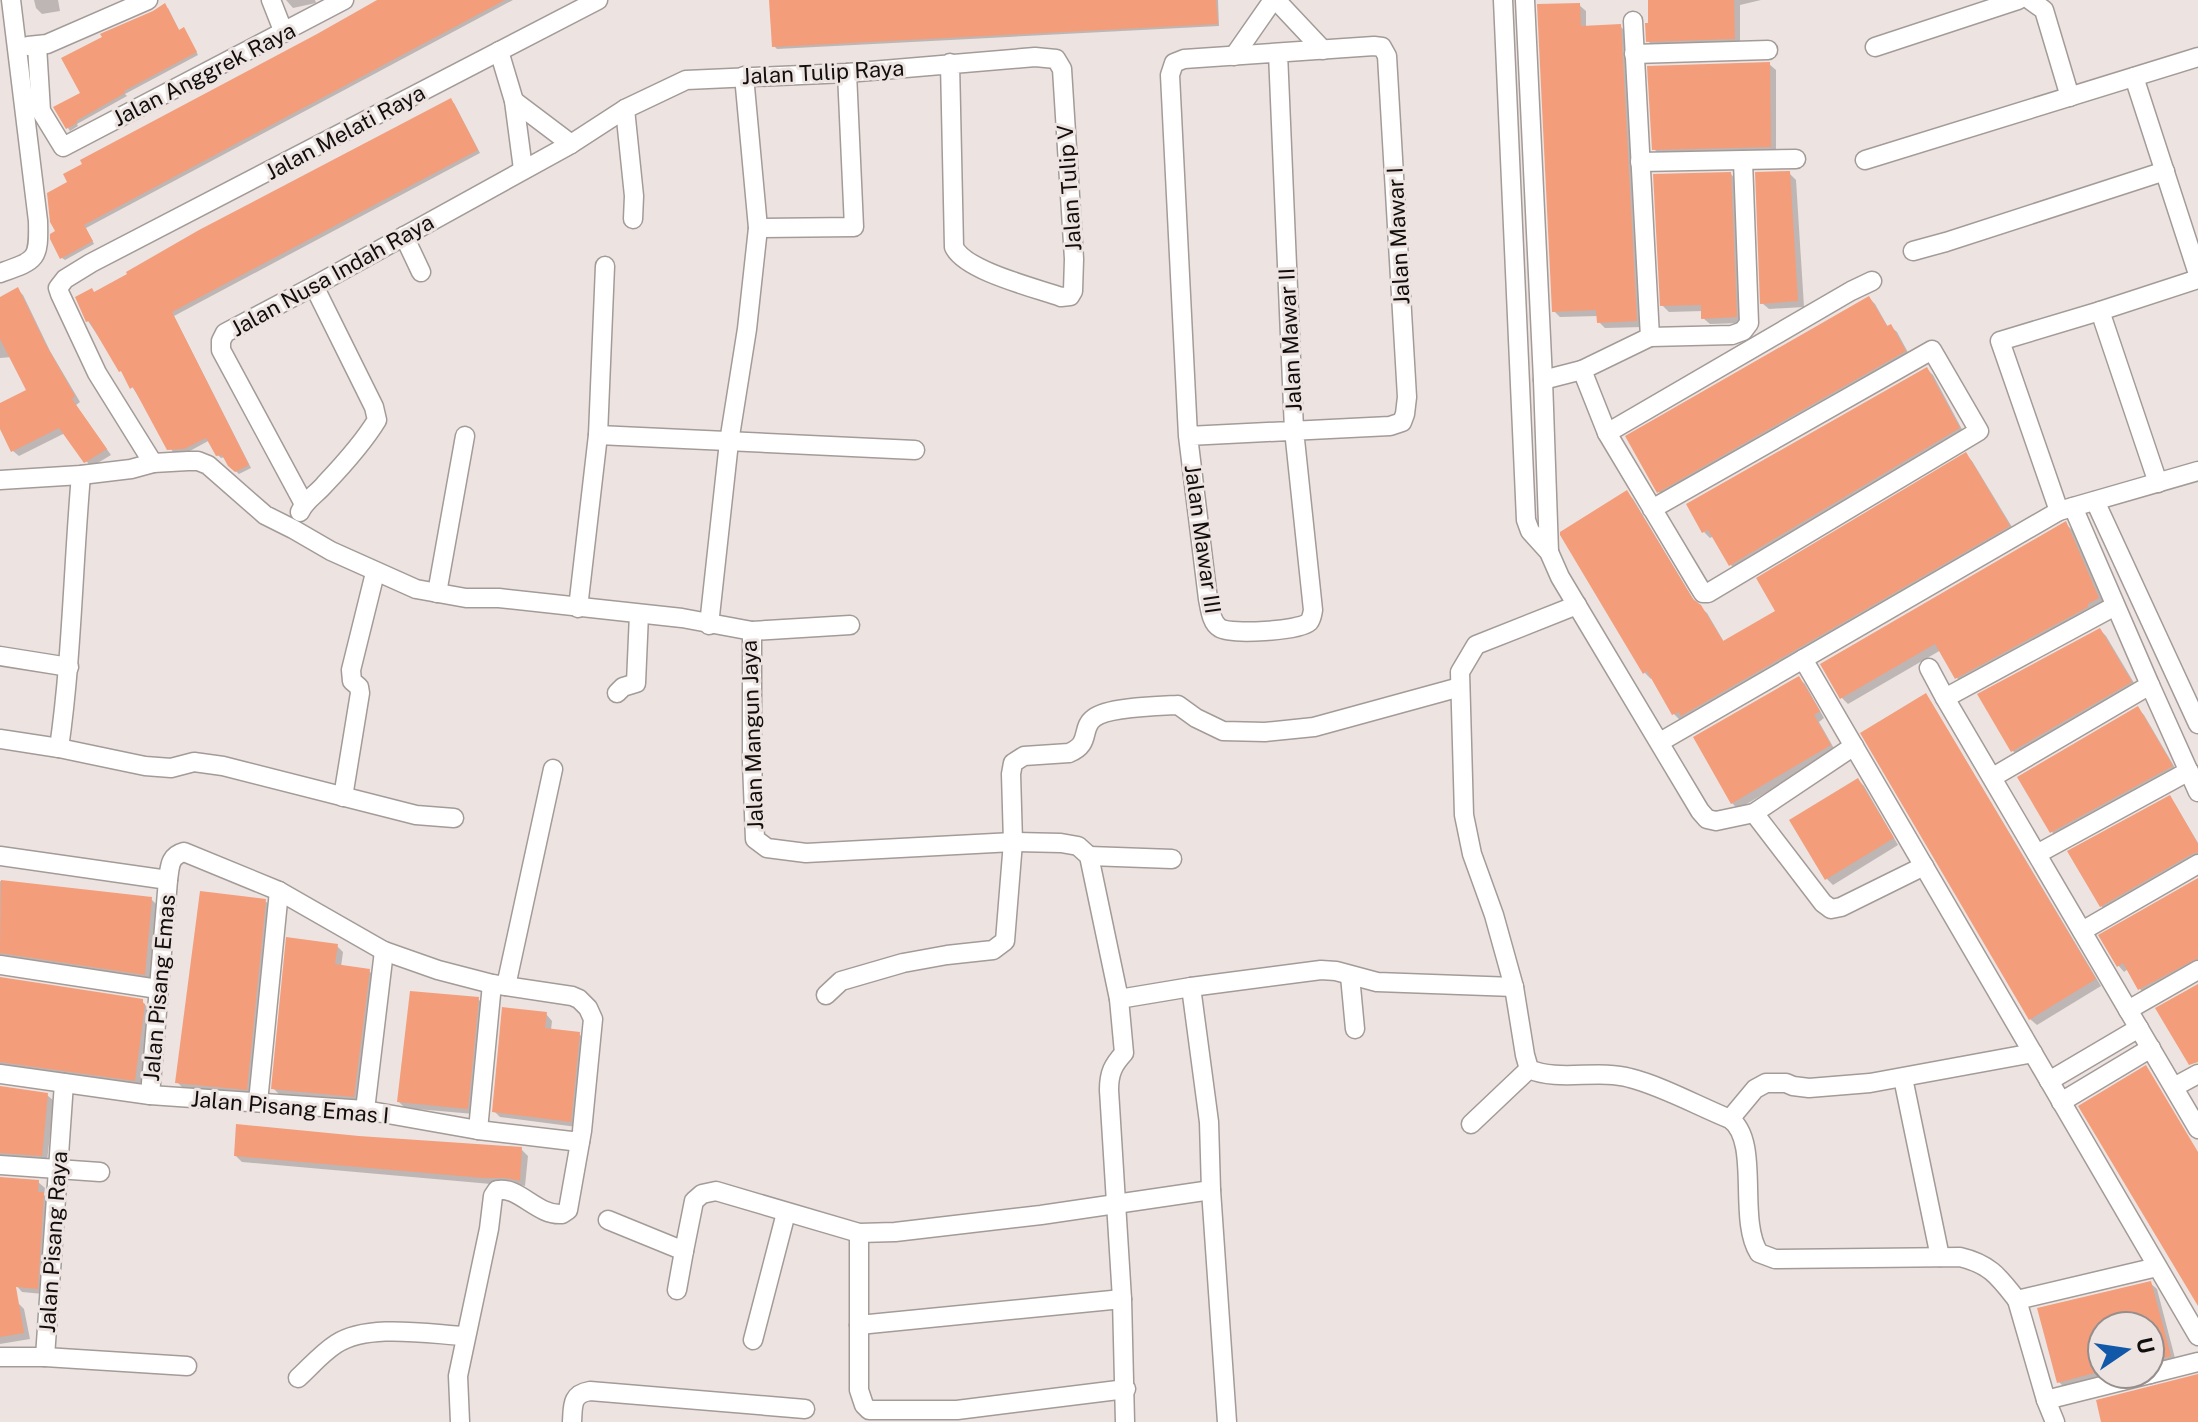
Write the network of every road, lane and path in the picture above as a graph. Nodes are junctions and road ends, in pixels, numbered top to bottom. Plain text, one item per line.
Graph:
1 (148, 0) edge
2 (271, 0) edge
3 (344, 0) edge
4 (598, 0) edge
5 (1274, 0) edge
6 (1503, 0) edge
7 (1525, 0) edge
8 (2018, 0) edge
9 (2030, 0) edge
10 (8, 10) edge
11 (1633, 21) dead end
12 (284, 33) junction
13 (37, 46) junction
14 (16, 47) junction
15 (1875, 47) dead end
16 (1323, 50) junction
17 (1768, 50) dead end
18 (499, 51) junction
19 (1278, 53) junction
20 (1634, 54) junction
21 (1234, 56) junction
22 (2198, 57) edge
23 (950, 63) junction
24 (1062, 69) joint
25 (847, 73) junction
26 (744, 76) junction
27 (2134, 77) junction
28 (2070, 97) junction
29 (514, 101) junction
30 (625, 109) junction
31 (571, 144) junction
32 (1796, 159) dead end
33 (1865, 160) dead end
34 (1743, 161) junction
35 (1640, 162) junction
36 (523, 169) junction
37 (2165, 171) junction
38 (633, 219) dead end
39 (758, 228) junction
40 (404, 236) junction
41 (1913, 251) dead end
42 (605, 266) dead end
43 (421, 272) dead end
44 (0, 273) edge
45 (2198, 276) edge
46 (1872, 281) dead end
47 (314, 286) junction
48 (2100, 311) junction
49 (1650, 337) junction
50 (1582, 370) junction
51 (1543, 380) junction
52 (1294, 430) junction
53 (1607, 433) junction
54 (598, 435) junction
55 (465, 436) dead end
56 (1188, 436) junction
57 (729, 442) junction
58 (915, 450) dead end
59 (153, 463) junction
60 (2198, 471) edge
61 (81, 475) junction
62 (0, 480) edge
63 (2158, 483) junction
64 (2095, 501) junction
65 (304, 504) junction
66 (1652, 509) junction
67 (2066, 509) junction
68 (293, 529) junction
69 (1549, 552) junction
70 (375, 573) junction
71 (437, 593) junction
72 (1577, 605) junction
73 (2115, 606) junction
74 (578, 608) junction
75 (639, 614) junction
76 (709, 625) junction
77 (850, 625) dead end
78 (752, 631) junction
79 (1231, 632) joint
80 (0, 656) edge
81 (1803, 659) junction
82 (69, 667) junction
83 (1929, 668) dead end
84 (2150, 685) junction
85 (1460, 687) junction
86 (617, 693) dead end
87 (1945, 698) junction
88 (2198, 724) edge
89 (0, 739) edge
90 (1660, 742) junction
91 (1854, 746) junction
92 (59, 748) junction
93 (553, 769) dead end
94 (2189, 771) junction
95 (1993, 777) junction
96 (2198, 792) edge
97 (343, 797) junction
98 (1754, 813) junction
99 (454, 818) dead end
100 (1013, 842) junction
101 (2037, 854) junction
102 (0, 856) edge
103 (1089, 856) junction
104 (1172, 859) dead end
105 (2198, 864) edge
106 (1924, 866) junction
107 (168, 880) junction
108 (279, 891) junction
109 (2082, 931) junction
110 (384, 951) junction
111 (0, 965) edge
112 (2198, 970) edge
113 (1350, 976) junction
114 (499, 985) junction
115 (1191, 987) junction
116 (1514, 987) junction
117 (158, 989) junction
118 (826, 995) dead end
119 (1119, 999) junction
120 (2128, 1010) junction
121 (2139, 1028) junction
122 (1355, 1029) dead end
123 (2151, 1048) junction
124 (2033, 1053) junction
125 (1529, 1069) junction
126 (0, 1074) edge
127 (2198, 1074) edge
128 (1903, 1078) junction
129 (2049, 1081) junction
130 (64, 1083) junction
131 (2174, 1087) junction
132 (150, 1095) junction
133 (258, 1102) junction
134 (2061, 1102) junction
135 (365, 1110) junction
136 (1730, 1119) junction
137 (1471, 1124) dead end
138 (2198, 1129) edge
139 (478, 1130) junction
140 (580, 1142) junction
141 (0, 1165) edge
142 (58, 1169) junction
143 (100, 1172) dead end
144 (1211, 1190) junction
145 (1117, 1204) junction
146 (786, 1213) junction
147 (608, 1220) dead end
148 (859, 1233) junction
149 (684, 1251) junction
150 (1940, 1257) junction
151 (2157, 1267) junction
152 (677, 1290) dead end
153 (1122, 1299) junction
154 (2017, 1300) junction
155 (859, 1325) junction
156 (465, 1336) junction
157 (2198, 1336) edge
158 (753, 1340) dead end
159 (0, 1357) edge
160 (45, 1357) junction
161 (2198, 1362) edge
162 (187, 1366) dead end
163 (2166, 1370) edge
164 (298, 1378) dead end
165 (1126, 1389) junction
166 (2086, 1390) edge
167 (2046, 1400) junction
168 (805, 1409) dead end
169 (958, 1416) edge
170 (460, 1422) edge
171 (572, 1422) edge
172 (1125, 1422) edge
173 (1227, 1422) edge
174 (2055, 1422) edge

1 - 13 street
2 - 12 street
3 - 12 street, Jalan Anggrek Raya
4 - 18 street, Jalan Melati Raya
5 - 16 street
5 - 21 street
6 - 69 street
7 - 51 street
8 - 15 street
9 - 28 street
10 - 14 street
11 - 20 street
12 - 13 street, Jalan Anggrek Raya
13 - 14 street
14 - 44 street
16 - 19 street, Jalan Mawar I
16 - 52 street, Jalan Mawar I
17 - 20 street
18 - 29 street
18 - 59 street, Jalan Melati Raya
19 - 21 street, Jalan Mawar I
19 - 52 street, Jalan Mawar II
20 - 35 street
21 - 56 street, Jalan Mawar III
22 - 27 street
23 - 24 street, Jalan Tulip Raya
23 - 24 street, Jalan Tulip V
23 - 25 street, Jalan Tulip Raya
25 - 26 street, Jalan Tulip Raya
25 - 39 street
26 - 30 street, Jalan Tulip Raya
26 - 39 street
27 - 28 street
27 - 37 street
28 - 33 street
29 - 31 street
29 - 36 street
30 - 31 street, Jalan Tulip Raya
30 - 38 street
31 - 36 street, Jalan Nusa Indah Raya
32 - 34 street
34 - 35 street
34 - 49 street
35 - 49 street
36 - 40 street, Jalan Nusa Indah Raya
37 - 41 street
37 - 45 street
39 - 57 street
40 - 43 street
40 - 47 street, Jalan Nusa Indah Raya
42 - 54 street
45 - 48 street
46 - 53 street
47 - 65 street
47 - 65 street, Jalan Nusa Indah Raya
48 - 63 street
48 - 67 street
49 - 50 street
50 - 51 street
50 - 53 street
51 - 69 street
52 - 56 street
52 - 79 street, Jalan Mawar II
53 - 66 street
54 - 57 street
54 - 74 street
55 - 71 street
56 - 79 street, Jalan Mawar III
57 - 58 street
57 - 76 street
59 - 61 street, Jalan Mangun Jaya
59 - 68 street, Jalan Mangun Jaya
60 - 63 street
61 - 62 street, Jalan Mangun Jaya
61 - 82 street
63 - 64 street
64 - 67 street
64 - 88 street
65 - 68 street
66 - 66 street
67 - 73 street
67 - 81 street
68 - 70 street, Jalan Mangun Jaya
69 - 72 street
70 - 71 street, Jalan Mangun Jaya
70 - 97 street
71 - 74 street, Jalan Mangun Jaya
72 - 85 street
72 - 90 street
73 - 84 street
73 - 87 street
74 - 75 street, Jalan Mangun Jaya
75 - 76 street, Jalan Mangun Jaya
75 - 86 street
76 - 78 street, Jalan Mangun Jaya
77 - 78 street
78 - 100 street, Jalan Mangun Jaya
80 - 82 street
81 - 90 street
81 - 91 street
82 - 92 street
83 - 87 street
84 - 94 street
84 - 95 street
85 - 100 street
85 - 116 street
87 - 95 street
89 - 92 street
90 - 98 street
91 - 98 street
91 - 106 street
92 - 97 street
93 - 114 street
94 - 96 street
94 - 101 street
95 - 101 street
97 - 99 street
98 - 106 street
100 - 103 street, Jalan Mangun Jaya
100 - 118 street
101 - 109 street
102 - 107 street
103 - 104 street, Jalan Mangun Jaya
103 - 119 street
105 - 109 street
106 - 124 street
107 - 108 street
107 - 117 street, Jalan Pisang Emas
108 - 110 street
108 - 133 street
109 - 120 street
110 - 114 street
110 - 135 street
111 - 117 street
112 - 120 street
113 - 115 street
113 - 116 street
113 - 122 street
114 - 139 street
114 - 140 street
115 - 119 street
115 - 144 street
116 - 125 street
117 - 132 street, Jalan Pisang Emas
119 - 145 street
120 - 121 street
121 - 123 street
121 - 129 street
123 - 131 street
123 - 134 street
124 - 128 street
124 - 129 street
125 - 136 street
125 - 137 street
126 - 130 street, Jalan Pisang Emas I
127 - 131 street
128 - 136 street
128 - 150 street
129 - 134 street
130 - 132 street, Jalan Pisang Emas I
130 - 142 street, Jalan Pisang Raya
131 - 138 street
132 - 133 street, Jalan Pisang Emas I
133 - 135 street, Jalan Pisang Emas I
134 - 151 street
135 - 139 street, Jalan Pisang Emas I
136 - 150 street
139 - 140 street, Jalan Pisang Emas I
140 - 156 street
141 - 142 street
142 - 143 street
142 - 160 street, Jalan Pisang Raya
144 - 145 street
144 - 173 street
145 - 148 street
145 - 153 street
146 - 148 street
146 - 149 street
146 - 158 street
147 - 149 street
148 - 155 street
149 - 152 street
150 - 154 street
151 - 154 street
151 - 157 street
153 - 155 street
153 - 165 street
154 - 167 street
155 - 169 street
156 - 164 street
156 - 170 street
159 - 160 street, Jalan Pisang Raya
160 - 162 street
161 - 163 street
165 - 169 street
165 - 172 street
166 - 167 street
167 - 174 street
168 - 171 street

